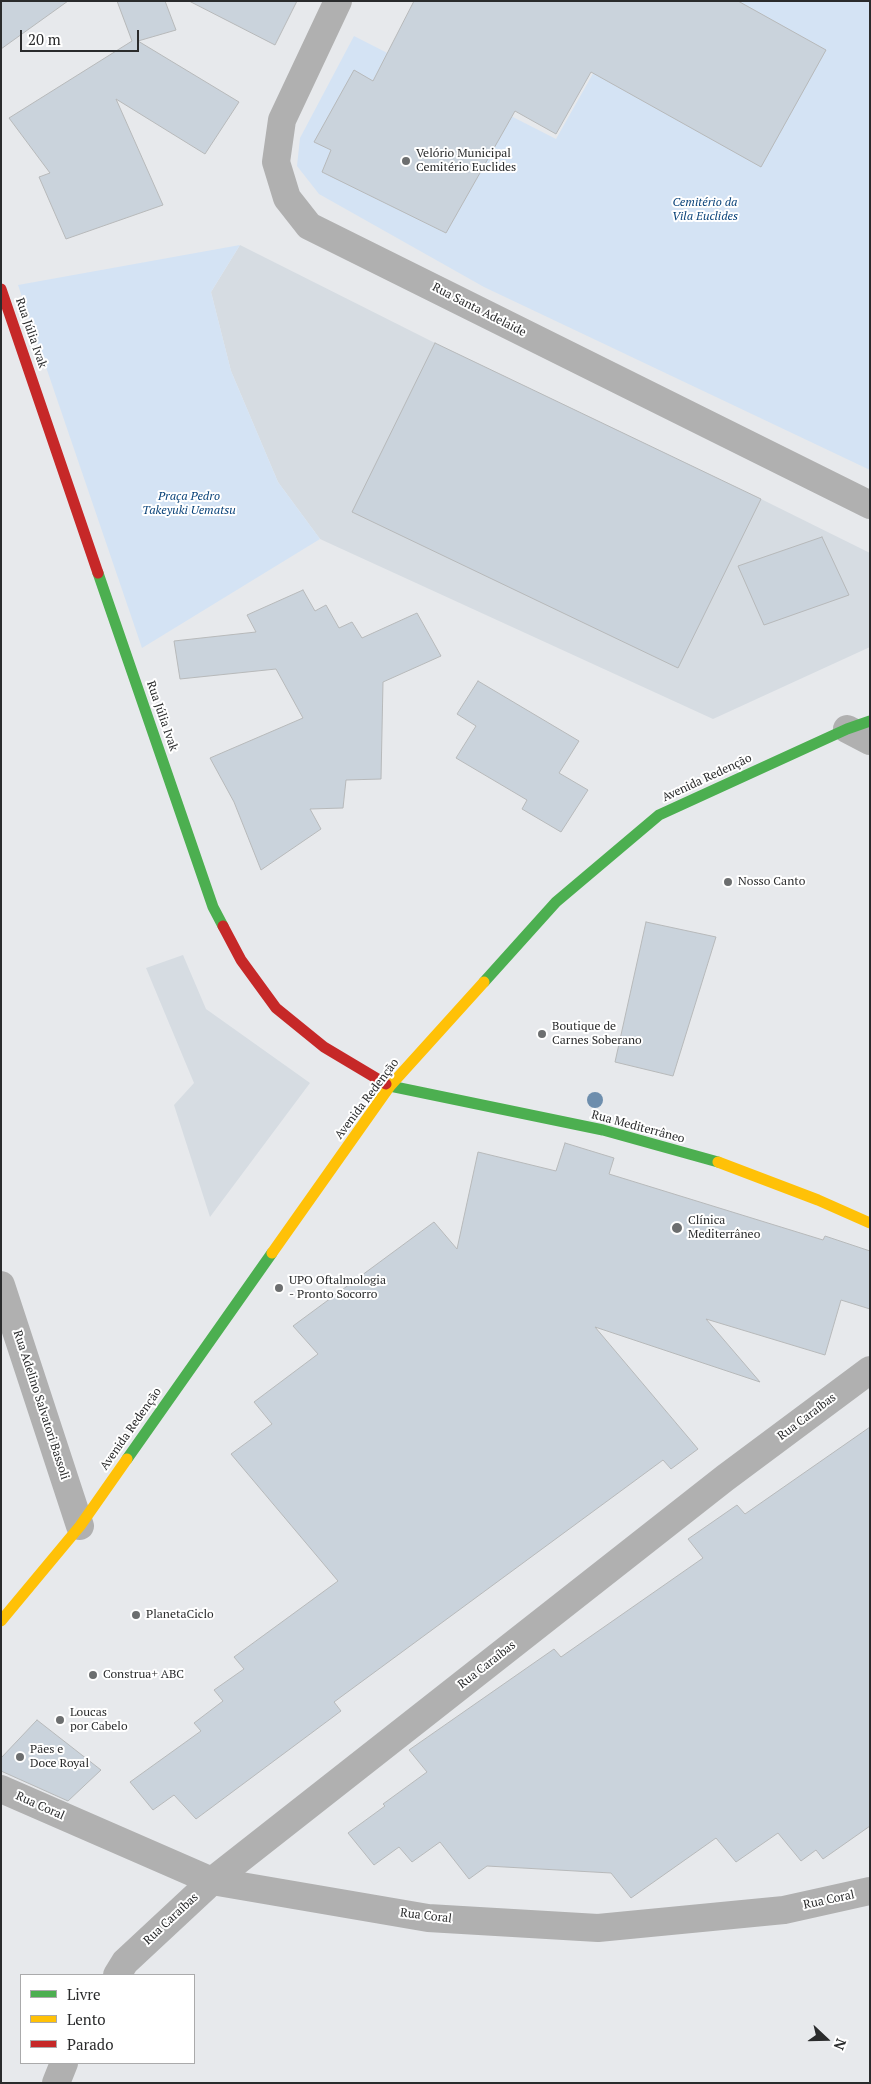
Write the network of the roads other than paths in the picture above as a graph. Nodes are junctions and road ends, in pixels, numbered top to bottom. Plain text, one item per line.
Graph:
1 (338, 1) edge
2 (1, 289) edge
3 (870, 505) edge
4 (862, 730) edge
5 (390, 1086) junction
6 (870, 1223) edge
7 (1, 1285) edge
8 (870, 1370) edge
9 (80, 1526) junction
10 (1, 1621) edge
11 (1, 1789) edge
12 (212, 1881) junction
13 (870, 1891) edge
14 (117, 1974) edge
15 (64, 2064) edge
16 (56, 2083) edge

1 - 3 street, Rua Santa Adelaide
2 - 5 street, Rua Júlia Ivak
4 - 5 street, Avenida Redenção
5 - 6 street, Rua Mediterrâneo
5 - 9 street, Avenida Redenção
7 - 9 street, Rua Adelino Salvatori Bassoli
8 - 12 street, Rua Caraíbas
9 - 10 street, Avenida Redenção
11 - 12 street, Rua Coral
12 - 13 street, Rua Coral
12 - 14 street, Rua Caraíbas
15 - 16 street

